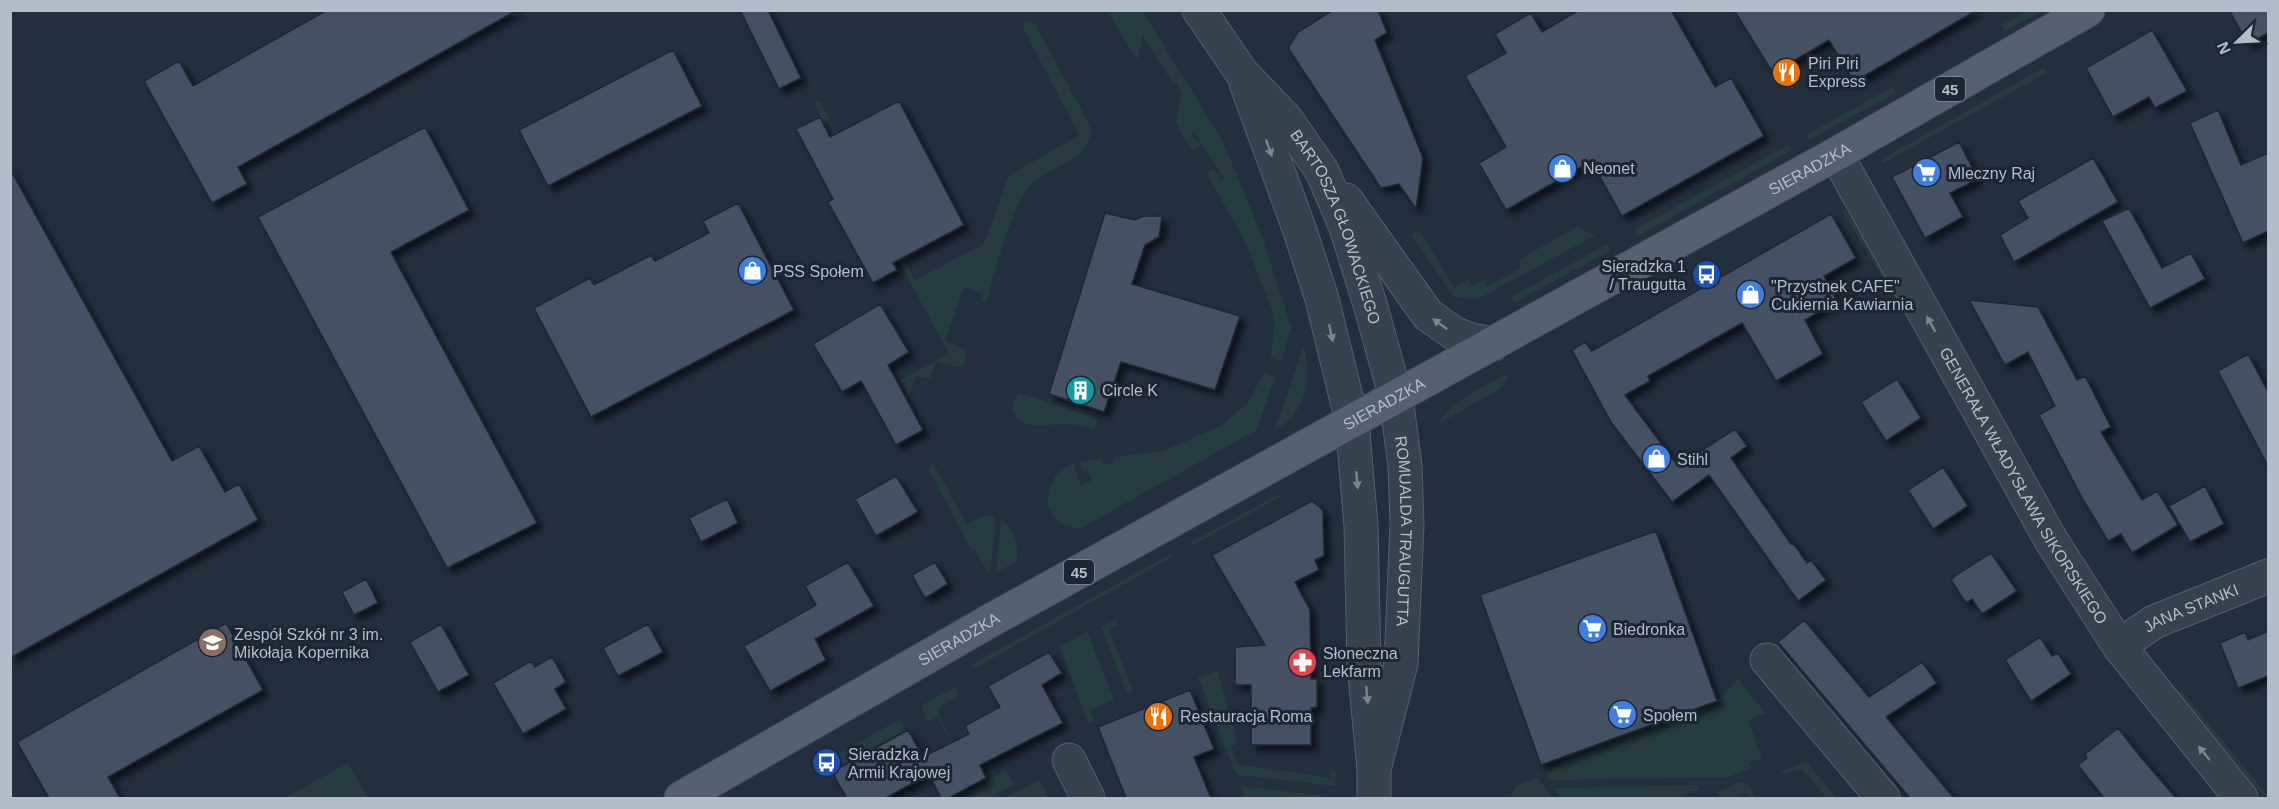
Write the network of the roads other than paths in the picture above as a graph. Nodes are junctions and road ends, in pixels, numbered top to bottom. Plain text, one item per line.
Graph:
1 (1199, 10) edge
2 (2088, 10) edge
3 (1242, 73) junction
4 (1836, 154) junction
5 (1322, 171) junction
6 (1493, 344) junction
7 (1396, 398) junction
8 (1352, 421) junction
9 (2268, 576) edge
10 (2119, 646) junction
11 (1767, 660) dead end
12 (1070, 760) dead end
13 (1374, 784) edge
14 (681, 798) edge
15 (1088, 798) edge
16 (1883, 798) edge
17 (2241, 798) edge

1 - 3 street, BARTOSZA GŁOWACKIEGO
2 - 4 main road, SIERADZKA / 45
3 - 5 street, BARTOSZA GŁOWACKIEGO
3 -> 8 street, BARTOSZA GŁOWACKIEGO
4 - 6 main road, SIERADZKA / 45
10 -> 4 street, GENERAŁA WŁADYSŁAWA SIKORSKIEGO
6 -> 5 street
5 - 7 street, BARTOSZA GŁOWACKIEGO
6 - 7 main road, SIERADZKA / 45
7 - 8 main road, SIERADZKA / 45
7 - 13 street, ROMUALDA TRAUGUTTA
8 -> 13 street, ROMUALDA TRAUGUTTA
8 - 14 main road, SIERADZKA / 45
9 - 10 street, JANA STANKI
17 -> 10 street, GENERAŁA WŁADYSŁAWA SIKORSKIEGO
11 - 16 street
12 - 15 street

